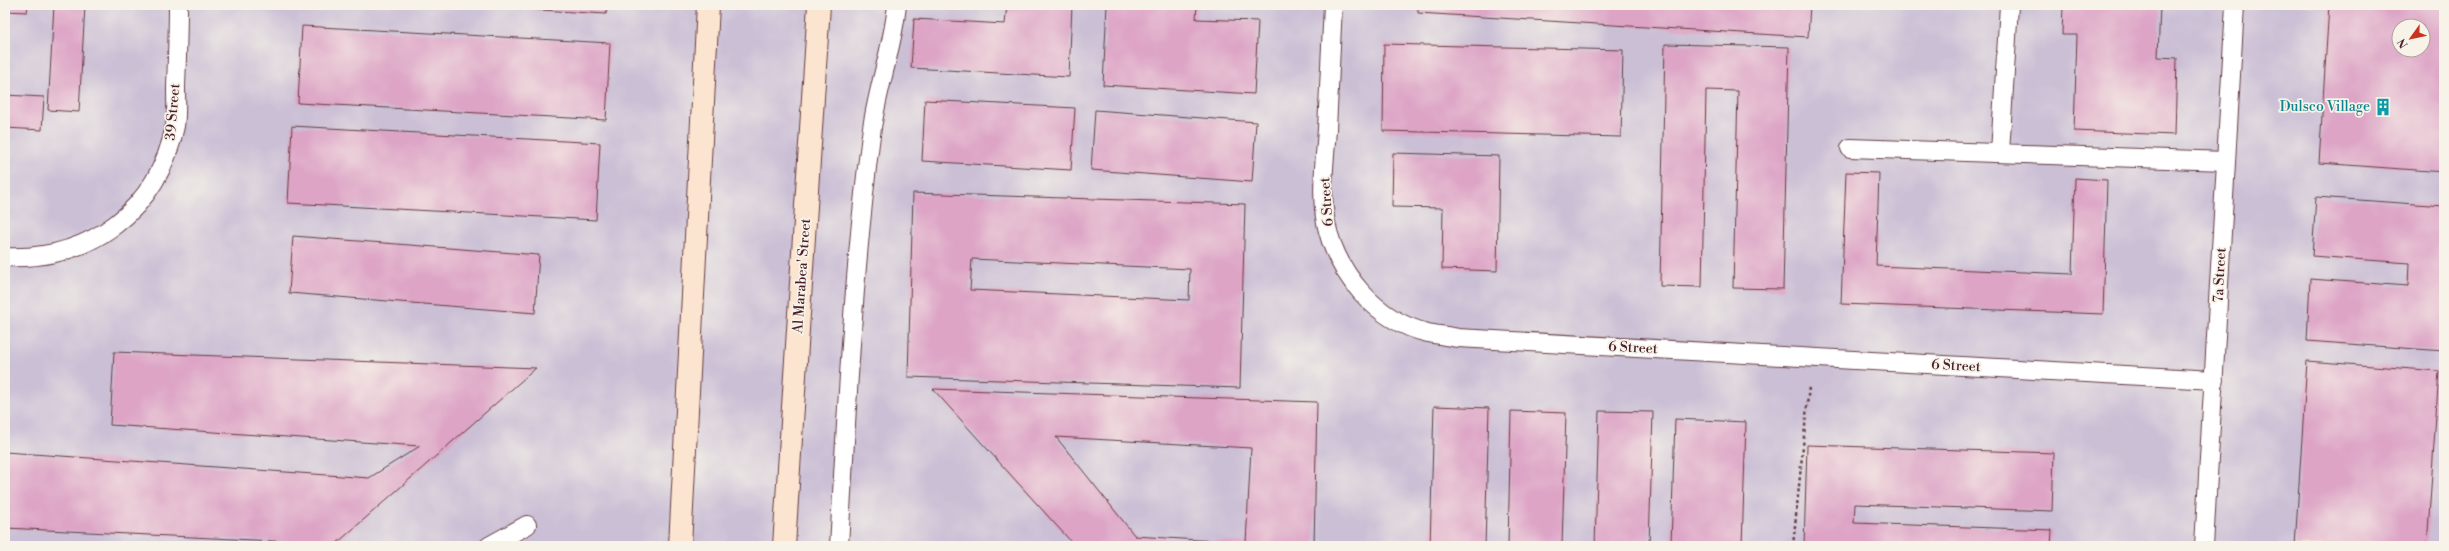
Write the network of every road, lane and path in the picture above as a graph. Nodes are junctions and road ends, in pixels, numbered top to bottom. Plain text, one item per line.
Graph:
1 (178, 5) edge
2 (708, 5) edge
3 (819, 5) edge
4 (897, 5) edge
5 (1333, 5) edge
6 (2009, 5) edge
7 (2235, 5) edge
8 (1850, 148) dead end
9 (2000, 153) junction
10 (2226, 161) junction
11 (5, 257) edge
12 (1812, 358) junction
13 (2214, 380) junction
14 (527, 526) dead end
15 (489, 546) edge
16 (680, 546) edge
17 (784, 546) edge
18 (839, 546) edge
19 (1793, 546) edge
20 (2204, 546) edge

1 - 11 lane, 39 Street
2 - 16 main road
3 - 17 main road, Al Marabea' Street
4 - 18 lane
5 - 12 lane, 6 Street
6 - 9 lane
7 - 10 lane, 7a Street
8 - 9 lane
9 - 10 lane
10 - 13 lane, 7a Street
12 - 13 lane, 6 Street
12 - 19 path
13 - 20 lane, 7a Street
14 - 15 lane

